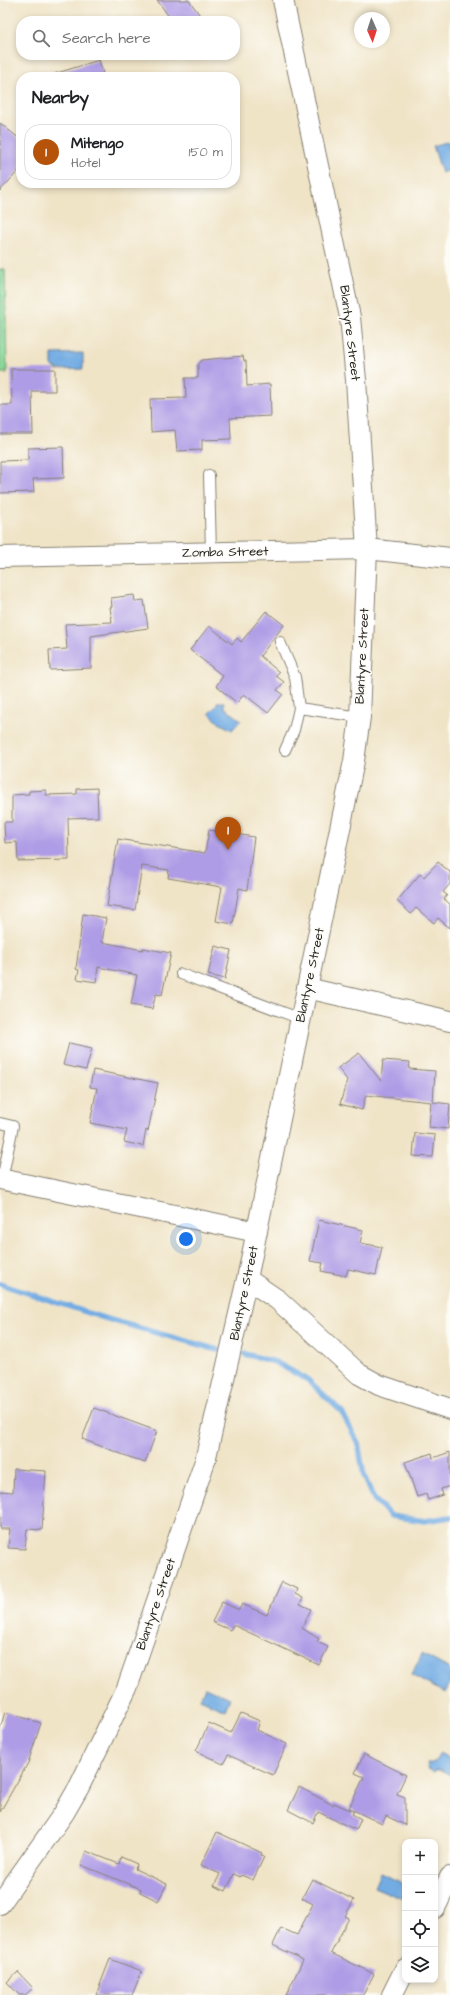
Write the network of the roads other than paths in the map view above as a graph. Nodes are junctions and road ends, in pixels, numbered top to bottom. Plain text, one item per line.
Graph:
1 (283, 0) edge
2 (209, 476) dead end
3 (367, 549) junction
4 (211, 552) junction
5 (0, 557) edge
6 (450, 558) edge
7 (280, 642) dead end
8 (299, 708) junction
9 (360, 717) junction
10 (285, 750) dead end
11 (182, 974) dead end
12 (307, 988) junction
13 (301, 1019) junction
14 (450, 1021) edge
15 (0, 1123) edge
16 (1, 1180) edge
17 (257, 1232) junction
18 (247, 1279) junction
19 (450, 1409) edge
20 (450, 1878) edge
21 (438, 1902) edge
22 (0, 1904) edge
23 (402, 1974) edge
24 (392, 1995) edge

1 - 3 street, Blantyre Street
2 - 4 lane
3 - 4 street, Zomba Street
3 - 6 street, Zomba Street
3 - 9 street, Blantyre Street
4 - 5 street, Zomba Street
7 - 8 lane
8 - 9 lane
8 - 10 lane
9 - 12 street, Blantyre Street
11 - 13 lane
12 - 13 street, Blantyre Street
12 - 14 street
13 - 17 street, Blantyre Street
15 - 16 lane
16 - 17 street
17 - 18 street, Blantyre Street
18 - 19 street
18 - 22 street, Blantyre Street
20 - 21 street
23 - 24 street

